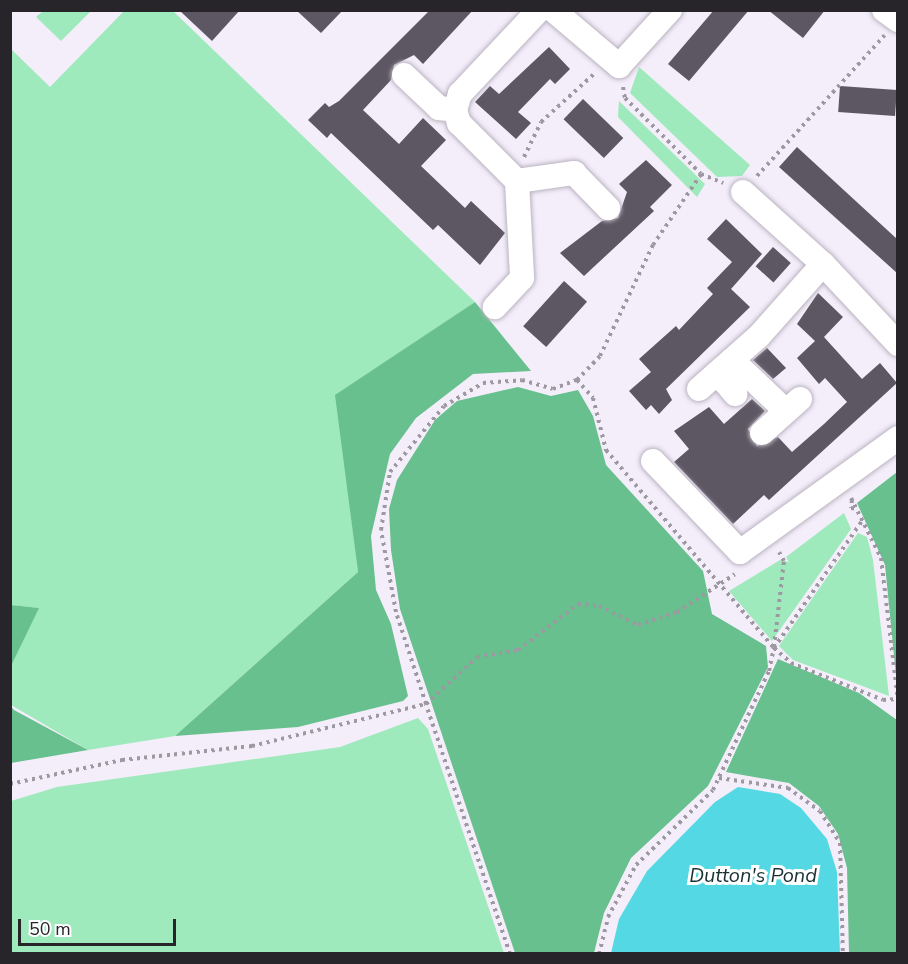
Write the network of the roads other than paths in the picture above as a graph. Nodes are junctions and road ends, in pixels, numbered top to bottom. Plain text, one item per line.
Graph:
1 (539, 10) edge
2 (553, 10) edge
3 (670, 10) edge
4 (404, 75) dead end
5 (455, 110) junction
6 (520, 180) junction
7 (743, 192) road end
8 (608, 208) dead end
9 (823, 264) junction
10 (495, 307) dead end
11 (897, 344) edge
12 (724, 367) junction
13 (699, 388) dead end
14 (735, 394) dead end
15 (762, 433) dead end
16 (897, 438) edge
17 (653, 461) dead end

1 - 5 street
2 - 3 street
4 - 5 street
5 - 6 street
6 - 8 street
6 - 10 street
7 - 9 street
9 - 11 street
9 - 12 street
12 - 13 street
12 - 14 street
12 - 15 street
16 - 17 street

